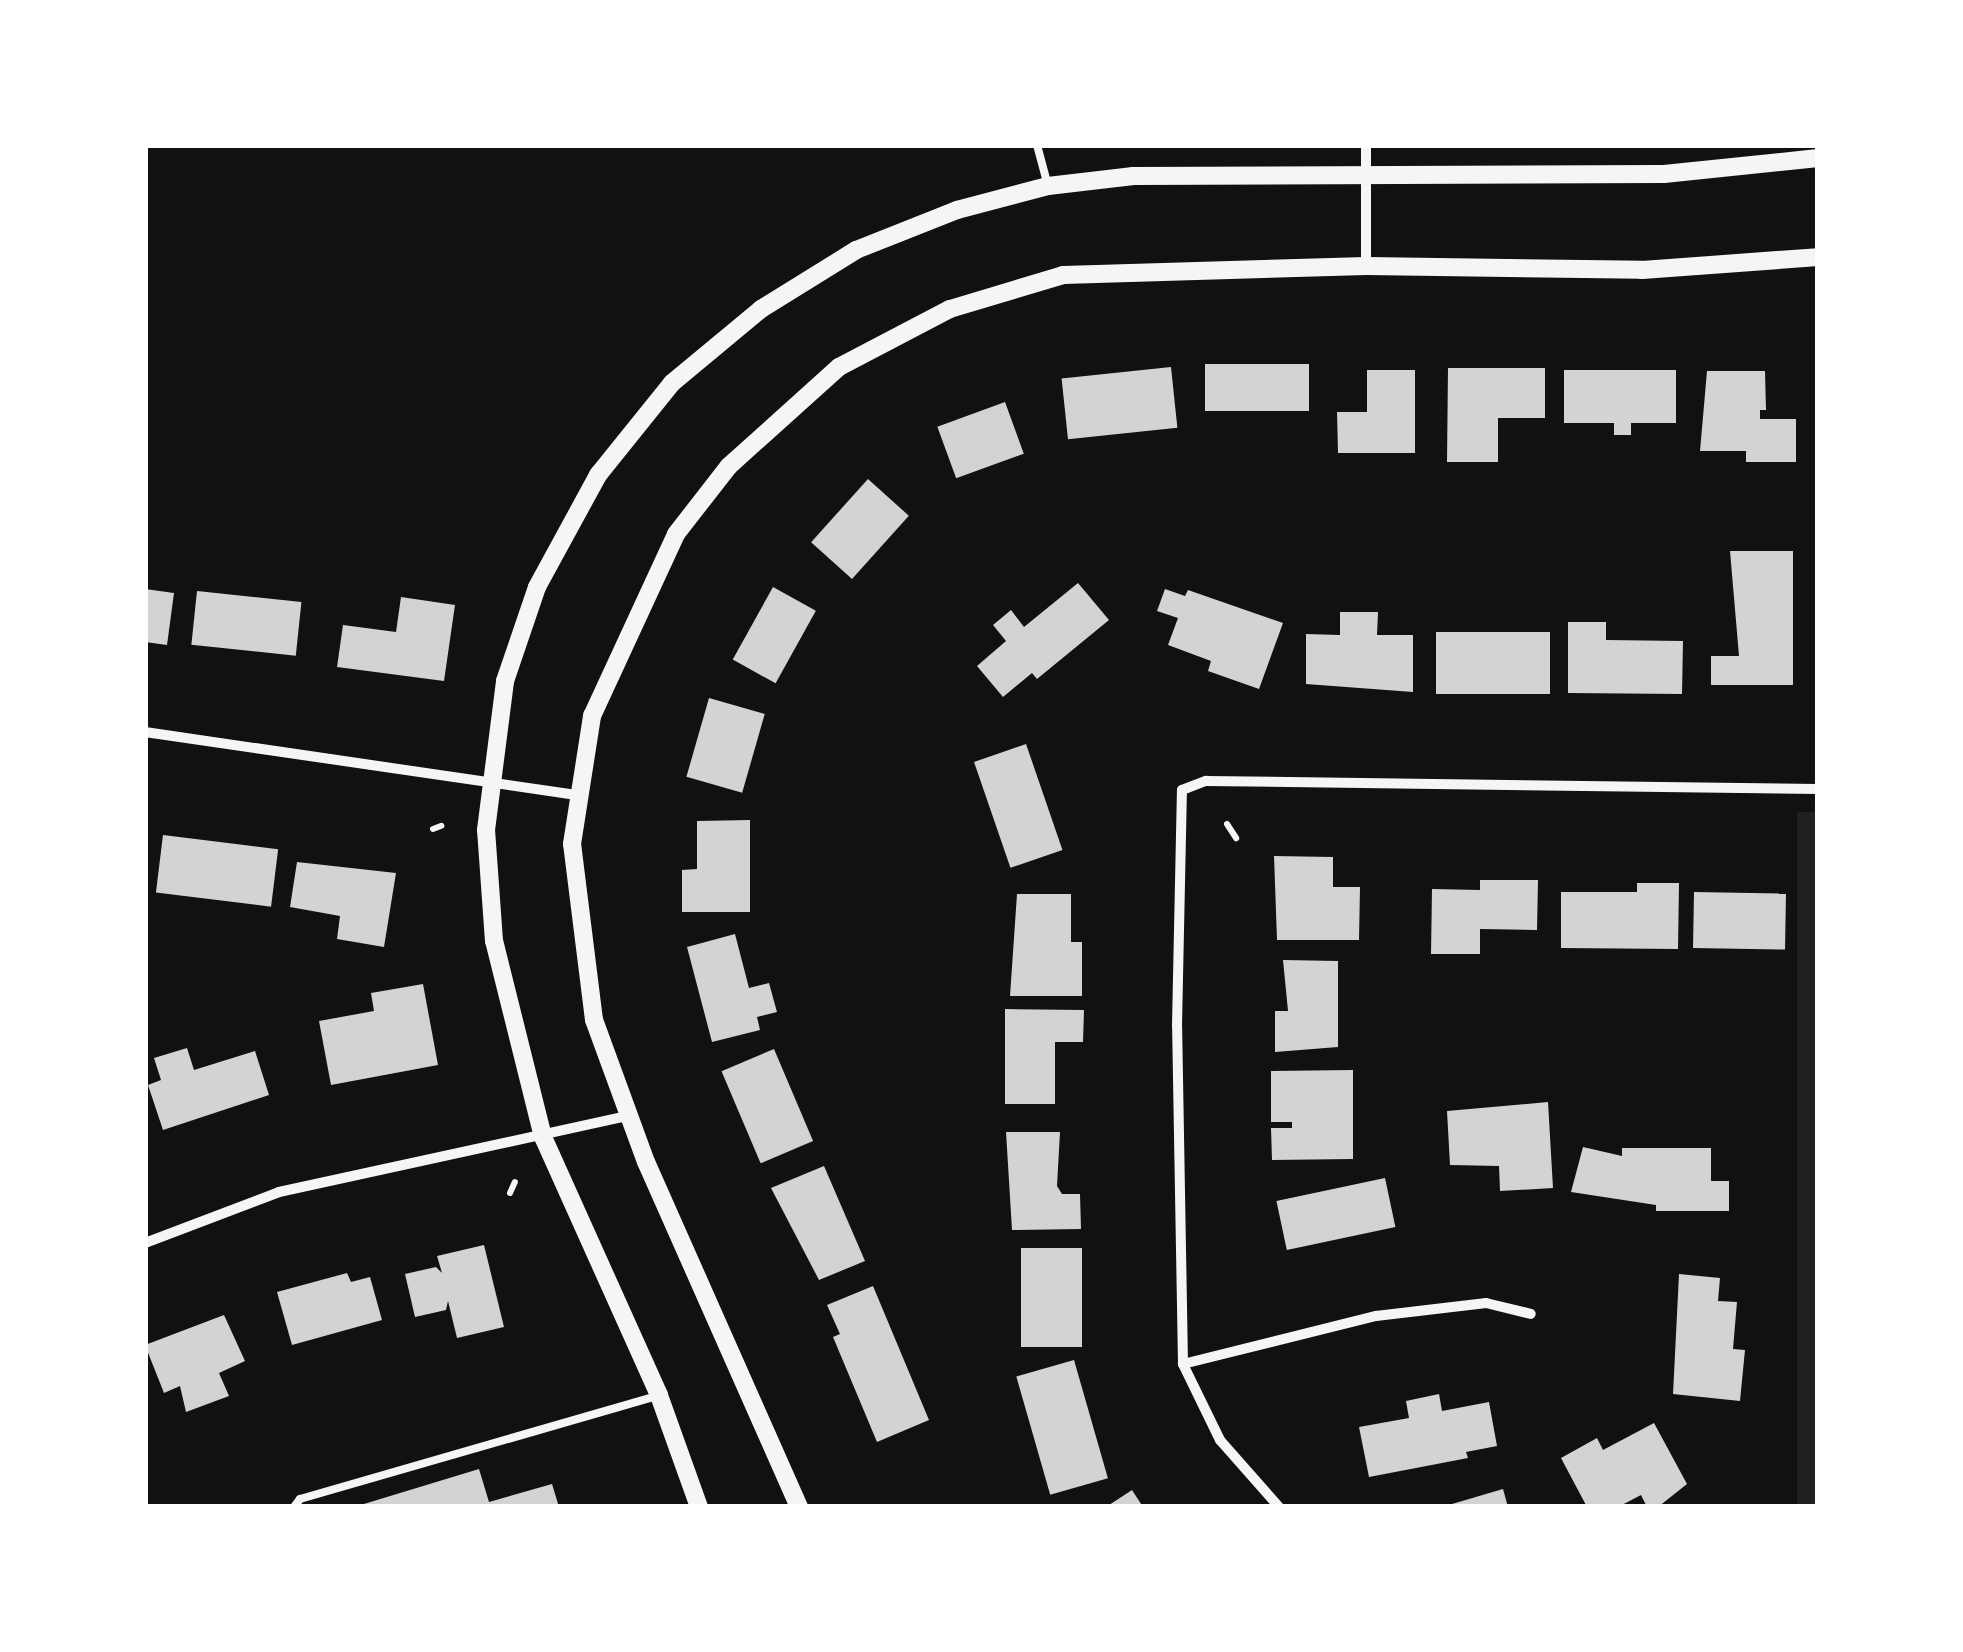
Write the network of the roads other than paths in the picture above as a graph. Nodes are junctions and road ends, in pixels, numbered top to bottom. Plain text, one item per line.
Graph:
1 (1037, 145) edge
2 (1366, 145) edge
3 (1818, 158) edge
4 (1366, 174) junction
5 (1048, 186) junction
6 (1818, 257) edge
7 (1366, 266) junction
8 (145, 732) edge
9 (489, 782) junction
10 (1818, 789) edge
11 (576, 795) junction
12 (629, 1116) junction
13 (543, 1137) junction
14 (145, 1243) edge
15 (1531, 1314) dead end
16 (1183, 1364) junction
17 (659, 1395) junction
18 (294, 1507) edge
19 (699, 1507) edge
20 (800, 1507) edge
21 (1279, 1507) edge

1 - 5 lane
2 - 4 street
3 - 4 street
4 - 5 street
4 - 7 street
5 - 9 street
6 - 7 street
7 - 11 street
8 - 9 street
9 - 11 street
9 - 13 street
10 - 16 street
11 - 12 street
12 - 13 street
12 - 20 street
13 - 14 street
13 - 17 street
15 - 16 street
16 - 21 street
17 - 18 lane
17 - 19 street

